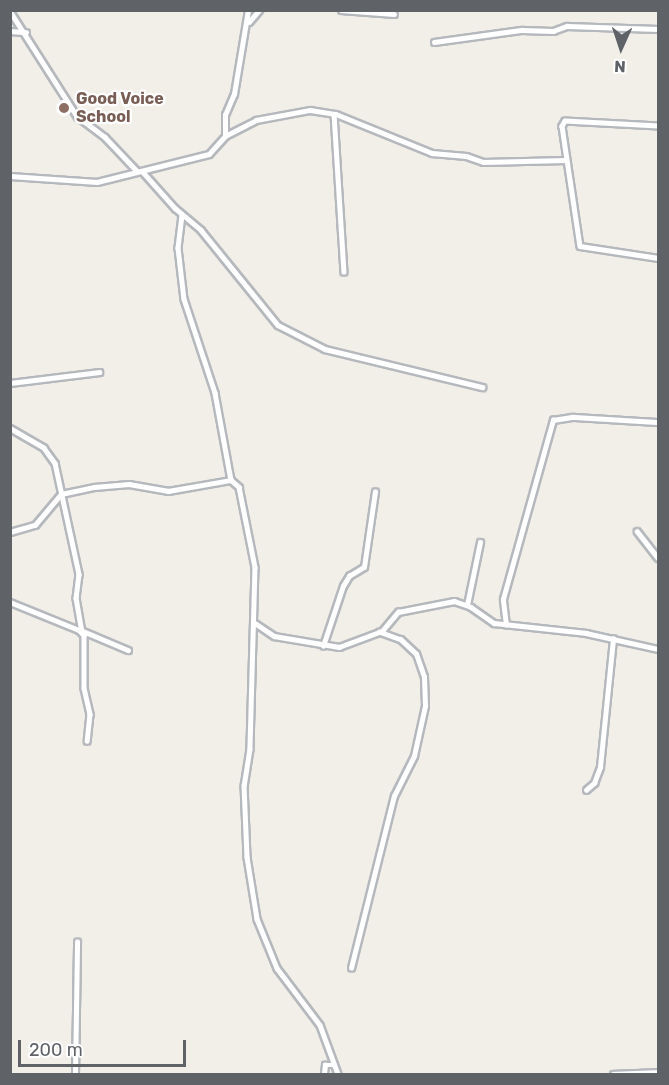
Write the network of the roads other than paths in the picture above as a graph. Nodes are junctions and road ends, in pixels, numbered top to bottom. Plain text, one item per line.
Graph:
1 (248, 10) edge
2 (259, 10) edge
3 (341, 10) edge
4 (10, 11) edge
5 (394, 14) dead end
6 (248, 22) junction
7 (658, 29) edge
8 (10, 31) edge
9 (26, 33) junction
10 (434, 42) dead end
11 (334, 114) junction
12 (658, 126) edge
13 (225, 136) junction
14 (566, 160) junction
15 (139, 171) junction
16 (10, 176) edge
17 (182, 215) junction
18 (658, 258) edge
19 (344, 272) dead end
20 (99, 372) dead end
21 (10, 383) edge
22 (482, 387) dead end
23 (658, 422) edge
24 (10, 428) edge
25 (231, 480) junction
26 (375, 492) dead end
27 (61, 494) junction
28 (637, 531) dead end
29 (10, 532) edge
30 (480, 542) dead end
31 (658, 558) edge
32 (10, 602) edge
33 (467, 605) junction
34 (255, 623) junction
35 (506, 625) junction
36 (83, 632) junction
37 (379, 632) junction
38 (613, 639) junction
39 (323, 646) junction
40 (658, 649) edge
41 (128, 650) dead end
42 (87, 741) dead end
43 (586, 790) dead end
44 (77, 942) dead end
45 (351, 968) dead end
46 (335, 1065) junction
47 (658, 1072) edge
48 (75, 1074) edge
49 (324, 1074) edge
50 (338, 1074) edge
51 (613, 1074) edge

1 - 6 street
2 - 6 street
3 - 5 street
4 - 9 street
6 - 13 street
7 - 10 street
8 - 9 street
9 - 15 street
11 - 13 street
11 - 14 street
11 - 19 street
12 - 14 street
13 - 15 street
14 - 18 street
15 - 16 street
15 - 17 street
17 - 22 street
17 - 25 street
20 - 21 street
23 - 35 street
24 - 27 street
25 - 27 street
25 - 34 street
26 - 39 street
27 - 29 street
27 - 36 street
28 - 31 street
30 - 33 street
32 - 36 street
33 - 35 street
33 - 37 street
34 - 39 street
34 - 46 street
35 - 38 street
36 - 41 street
36 - 42 street
37 - 39 street
37 - 45 street
38 - 40 street
38 - 43 street
44 - 48 street
46 - 49 street
46 - 50 street
47 - 51 street

